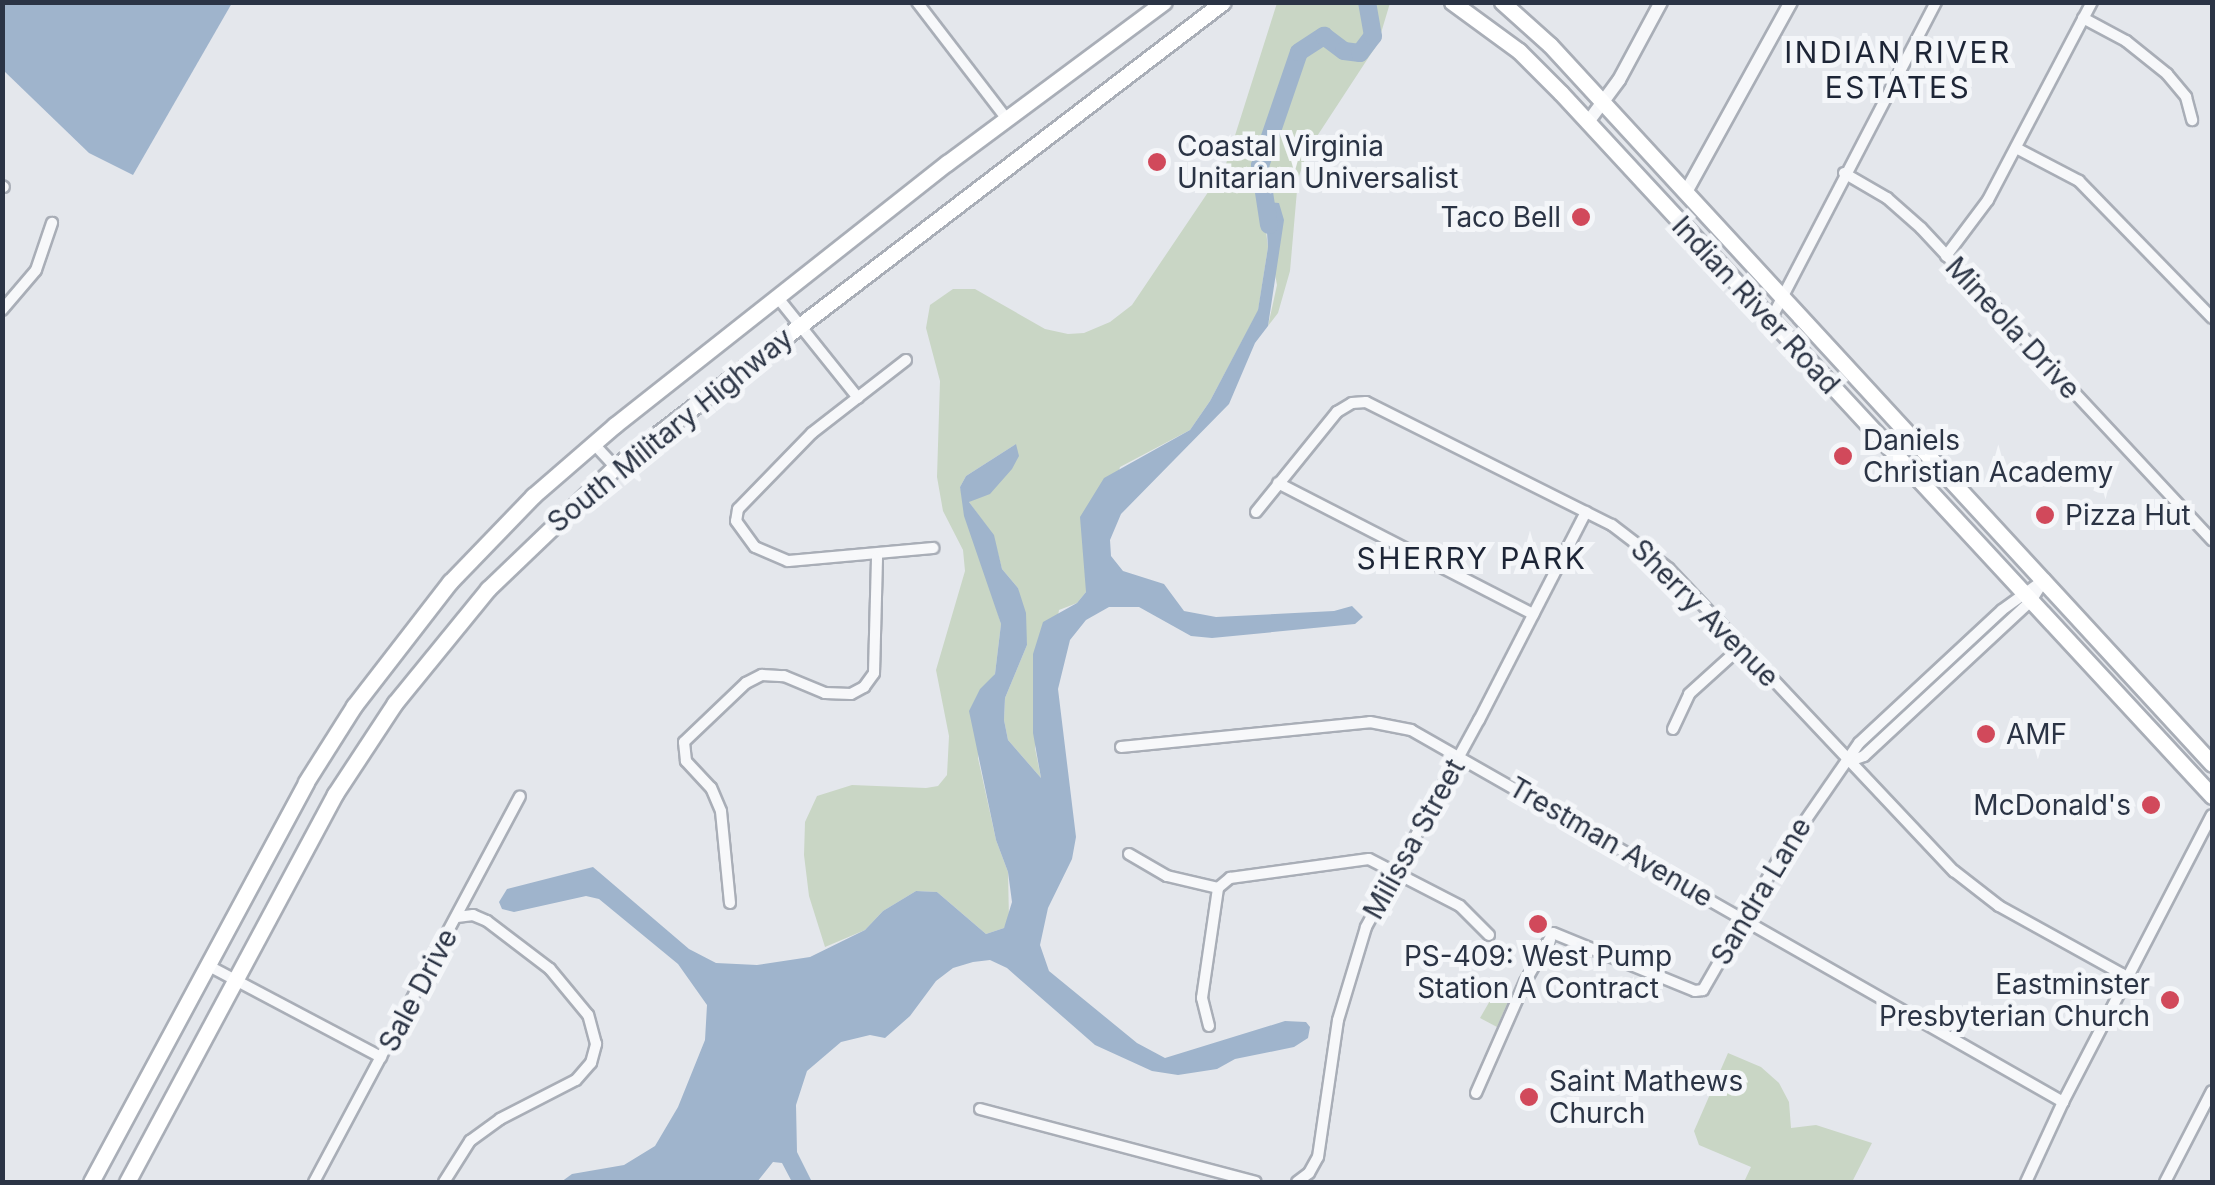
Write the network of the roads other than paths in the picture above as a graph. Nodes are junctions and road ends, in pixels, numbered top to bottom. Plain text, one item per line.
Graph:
1 (933, 2) edge
2 (1164, 2) edge
3 (1223, 2) edge
4 (1452, 2) edge
5 (1502, 2) edge
6 (1661, 2) edge
7 (1791, 2) edge
8 (1936, 2) edge
9 (2092, 2) edge
10 (920, 7) edge
11 (2084, 18) junction
12 (1604, 102) junction
13 (1006, 118) junction
14 (2192, 120) dead end
15 (1588, 122) junction
16 (2016, 148) junction
17 (1844, 173) junction
18 (1686, 192) junction
19 (52, 224) dead end
20 (1946, 256) junction
21 (1782, 296) junction
22 (778, 298) junction
23 (2, 310) edge
24 (2212, 318) edge
25 (1770, 321) junction
26 (800, 326) junction
27 (906, 360) dead end
28 (858, 398) junction
29 (593, 443) junction
30 (615, 467) junction
31 (1278, 484) junction
32 (1256, 512) dead end
33 (1586, 512) junction
34 (2212, 540) edge
35 (933, 548) dead end
36 (877, 556) junction
37 (2045, 579) junction
38 (2027, 596) junction
39 (1533, 614) junction
40 (1741, 646) junction
41 (1673, 729) dead end
42 (1121, 747) dead end
43 (1461, 755) junction
44 (1847, 762) junction
45 (2212, 764) edge
46 (2212, 796) edge
47 (520, 797) dead end
48 (2212, 815) edge
49 (1129, 854) dead end
50 (1396, 870) junction
51 (1218, 888) junction
52 (730, 903) dead end
53 (457, 917) junction
54 (1744, 918) junction
55 (1490, 935) dead end
56 (206, 966) junction
57 (2129, 978) junction
58 (235, 981) junction
59 (1209, 1026) dead end
60 (381, 1057) junction
61 (2212, 1091) edge
62 (1476, 1094) dead end
63 (2063, 1102) junction
64 (980, 1109) dead end
65 (91, 1182) edge
66 (127, 1182) edge
67 (314, 1182) edge
68 (444, 1182) edge
69 (1256, 1182) edge
70 (1296, 1182) edge
71 (2026, 1182) edge
72 (2164, 1182) edge

1 - 10 street
2 - 13 main road, South Military Highway
3 - 26 main road, South Military Highway
4 - 15 main road, Indian River Road
5 - 12 main road, Indian River Road
6 - 12 street
7 - 18 street
8 - 17 street
9 - 11 street
10 - 13 street
11 - 14 street
11 - 16 street
12 - 15 street
12 - 18 main road, Indian River Road
13 - 22 main road, South Military Highway
15 - 25 main road, Indian River Road
16 - 20 street
16 - 24 street
17 - 20 street, Mineola Drive
17 - 21 street
18 - 21 main road, Indian River Road
19 - 23 street
20 - 34 street, Mineola Drive
21 - 25 street
21 - 37 main road, Indian River Road
22 - 26 street
22 - 29 main road, South Military Highway
25 - 38 main road, Indian River Road
26 - 28 street
26 - 30 main road, South Military Highway
27 - 28 street
28 - 36 street
29 - 30 street
29 - 56 main road, South Military Highway
30 - 58 main road, South Military Highway
31 - 32 street, Sherry Avenue
31 - 33 street, Sherry Avenue
31 - 39 street
33 - 39 street, Milissa Street
33 - 40 street, Sherry Avenue
35 - 36 street
36 - 52 street
37 - 38 street, Sandra Lane
37 - 45 main road, Indian River Road
38 - 44 street, Sandra Lane
38 - 46 main road, Indian River Road
39 - 43 street, Milissa Street
40 - 41 street
40 - 44 street, Sherry Avenue
42 - 43 street, Trestman Avenue
43 - 50 street, Milissa Street
43 - 54 street, Trestman Avenue
44 - 54 street, Sandra Lane
44 - 57 street, Sherry Avenue
47 - 53 street, Sale Drive
48 - 57 street
49 - 51 street
50 - 51 street
50 - 55 street
50 - 70 street, Milissa Street
51 - 59 street
53 - 60 street, Sale Drive
53 - 68 street
54 - 62 street, Sandra Lane
54 - 63 street, Trestman Avenue
56 - 58 street
56 - 65 main road, South Military Highway
57 - 63 street
58 - 60 street
58 - 66 main road, South Military Highway
60 - 67 street, Sale Drive
61 - 72 street
63 - 71 street
64 - 69 street

